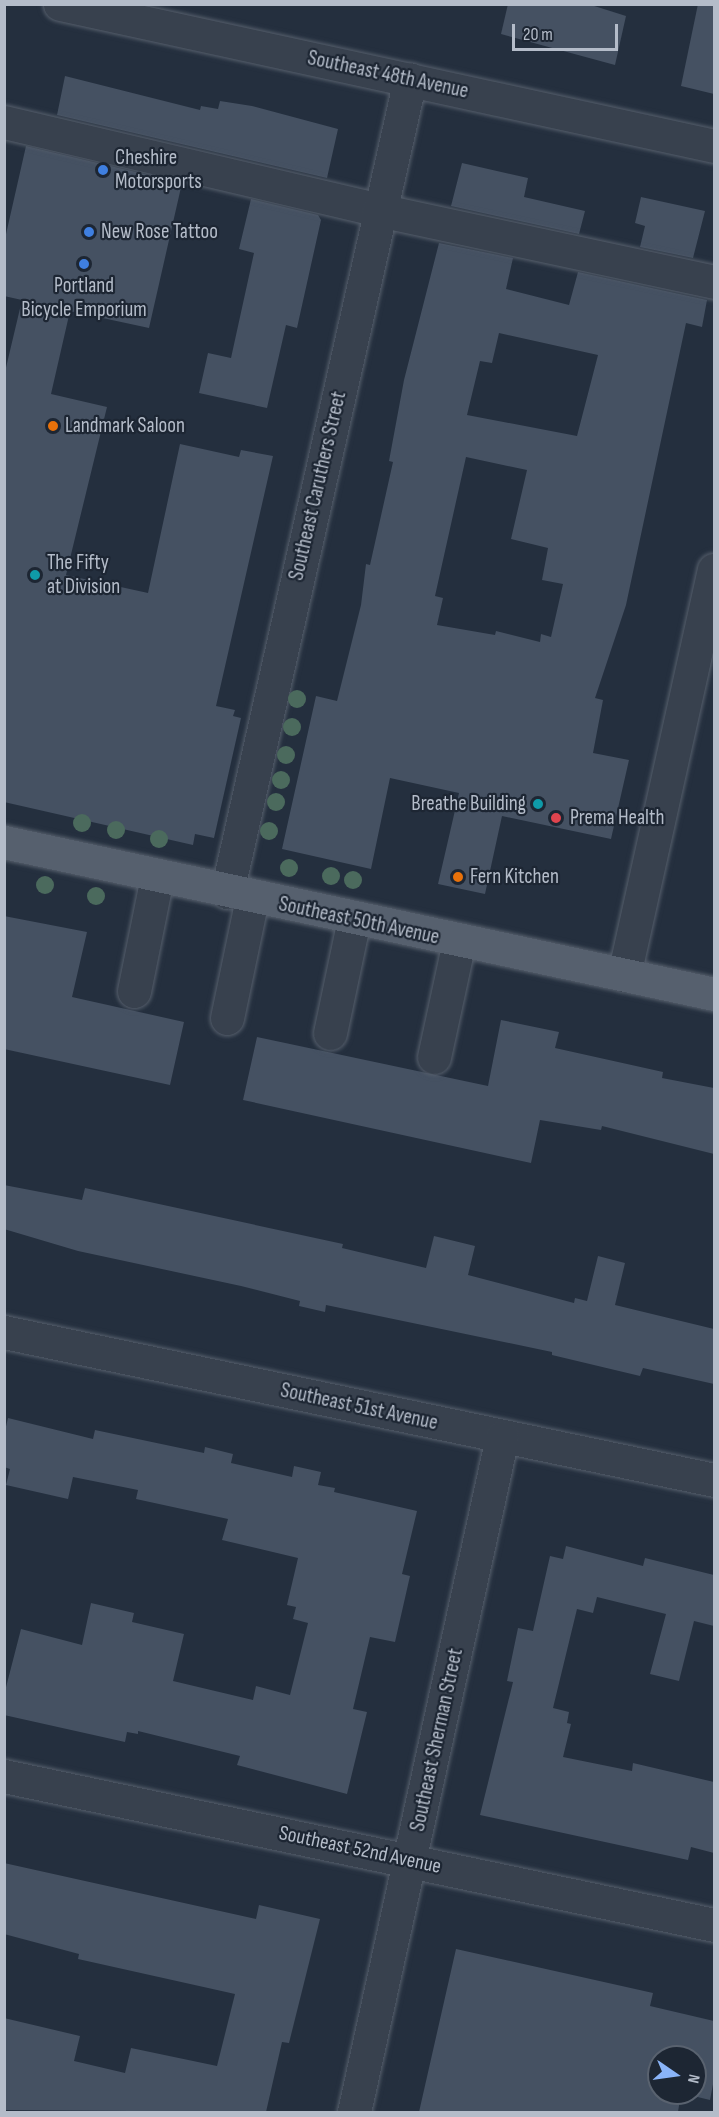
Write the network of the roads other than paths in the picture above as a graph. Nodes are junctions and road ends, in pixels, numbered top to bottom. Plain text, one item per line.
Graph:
1 (60, 4) edge
2 (410, 79) junction
3 (4, 122) edge
4 (714, 146) edge
5 (379, 210) junction
6 (714, 282) edge
7 (714, 570) edge
8 (4, 842) edge
9 (157, 877) junction
10 (239, 895) junction
11 (354, 919) junction
12 (459, 941) junction
13 (624, 975) junction
14 (134, 991) dead end
15 (714, 994) edge
16 (227, 1018) dead end
17 (330, 1033) dead end
18 (434, 1057) dead end
19 (4, 1332) edge
20 (502, 1437) junction
21 (714, 1480) edge
22 (4, 1776) edge
23 (411, 1860) junction
24 (714, 1925) edge
25 (354, 2112) edge

1 - 2 street, Southeast 48th Avenue
2 - 4 street, Southeast 48th Avenue
2 - 5 street, Southeast Caruthers Street
3 - 5 street
5 - 6 street
5 - 10 street, Southeast Caruthers Street
7 - 13 street
8 - 9 main road, Southeast 50th Avenue
9 - 10 main road, Southeast 50th Avenue
9 - 14 street
10 - 11 main road, Southeast 50th Avenue
10 - 16 street, Southeast Caruthers Street
11 - 12 main road, Southeast 50th Avenue
11 - 17 street
12 - 13 main road, Southeast 50th Avenue
12 - 18 street
13 - 15 main road, Southeast 50th Avenue
19 - 20 street, Southeast 51st Avenue
20 - 21 street, Southeast 51st Avenue
20 - 23 street, Southeast Sherman Street
22 - 23 street, Southeast 52nd Avenue
23 - 24 street, Southeast 52nd Avenue
23 - 25 street, Southeast Sherman Street

